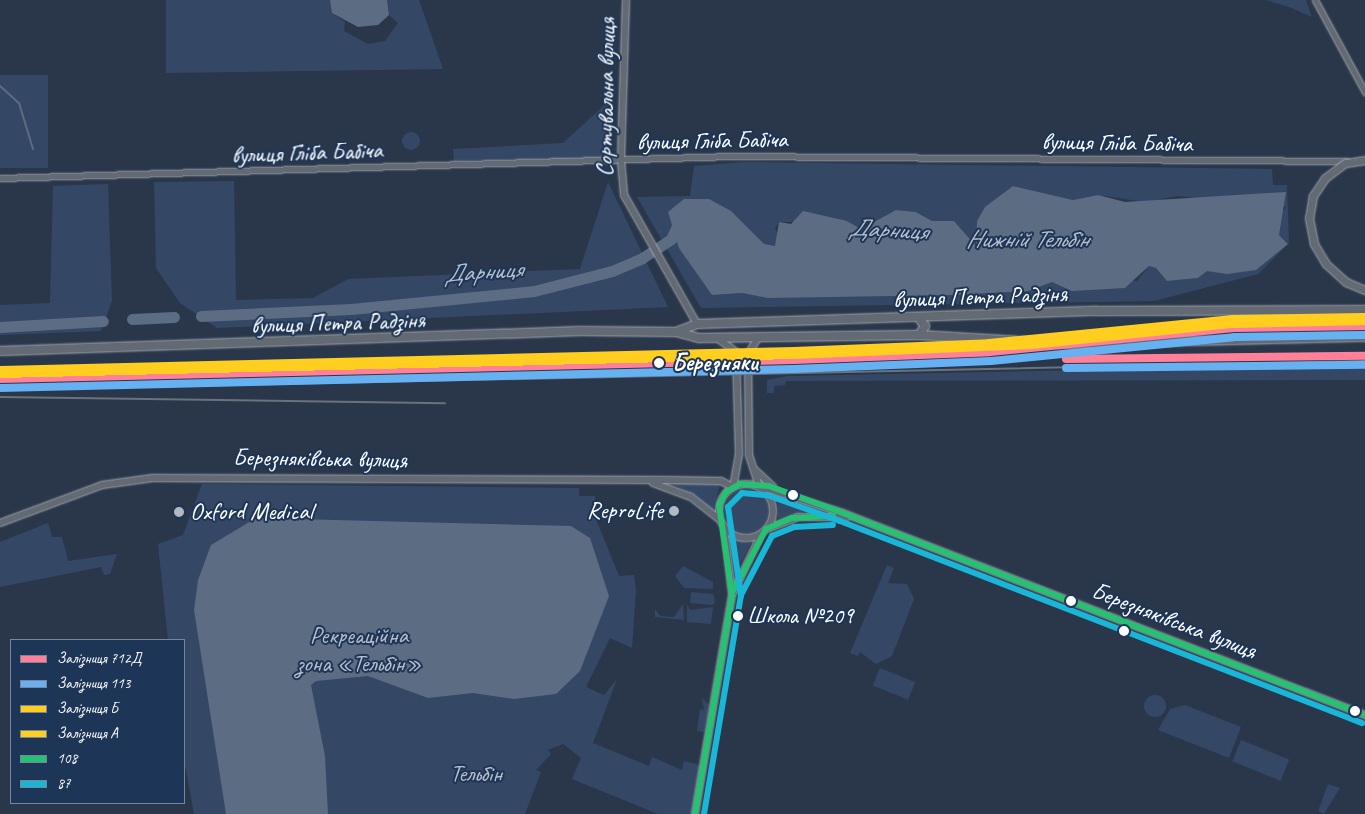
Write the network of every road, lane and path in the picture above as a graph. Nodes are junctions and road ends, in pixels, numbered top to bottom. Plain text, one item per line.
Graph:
1 (626, 0) edge
2 (1315, 0) edge
3 (1365, 92) edge
4 (621, 160) junction
5 (1365, 160) edge
6 (0, 178) edge
7 (1365, 290) edge
8 (1365, 310) edge
9 (919, 318) junction
10 (697, 324) junction
11 (676, 332) junction
12 (919, 336) junction
13 (1365, 337) edge
14 (717, 338) junction
15 (758, 338) junction
16 (0, 351) edge
17 (738, 461) junction
18 (751, 465) junction
19 (721, 481) junction
20 (647, 482) junction
21 (733, 486) junction
22 (759, 486) junction
23 (774, 488) junction
24 (858, 519) junction
25 (0, 523) edge
26 (722, 523) junction
27 (764, 531) junction
28 (732, 594) junction
29 (1365, 715) edge
30 (695, 814) edge

1 - 4 street, Сортувальна вулиця
2 - 3 street
4 - 5 street, вулиця Гліба Бабіча
4 - 6 street, вулиця Гліба Бабіча
4 - 10 street, Сортувальна вулиця
5 - 7 main road, bridge
8 - 9 main road, вулиця Петра Радзіня
9 - 10 main road, вулиця Петра Радзіня
9 - 12 main road
10 - 11 main road, вулиця Петра Радзіня
11 - 14 main road, вулиця Петра Радзіня
11 - 16 main road, вулиця Петра Радзіня
12 - 13 main road, вулиця Петра Радзіня
12 - 15 main road, вулиця Петра Радзіня
14 - 15 main road, вулиця Петра Радзіня
14 - 17 street
15 - 18 street
17 - 19 street
17 - 21 street
18 - 22 street
18 - 23 street
19 - 20 street, Березняківська вулиця
19 - 21 street, Березняківська вулиця
20 - 25 street, Березняківська вулиця
20 - 26 street, Березняківська вулиця
21 - 22 street
21 - 26 street
22 - 23 street, Березняківська вулиця
22 - 27 street
23 - 24 street, Березняківська вулиця
24 - 27 street, Березняківська вулиця
24 - 29 street, Березняківська вулиця
26 - 27 street
26 - 28 street
27 - 28 street
28 - 30 street

